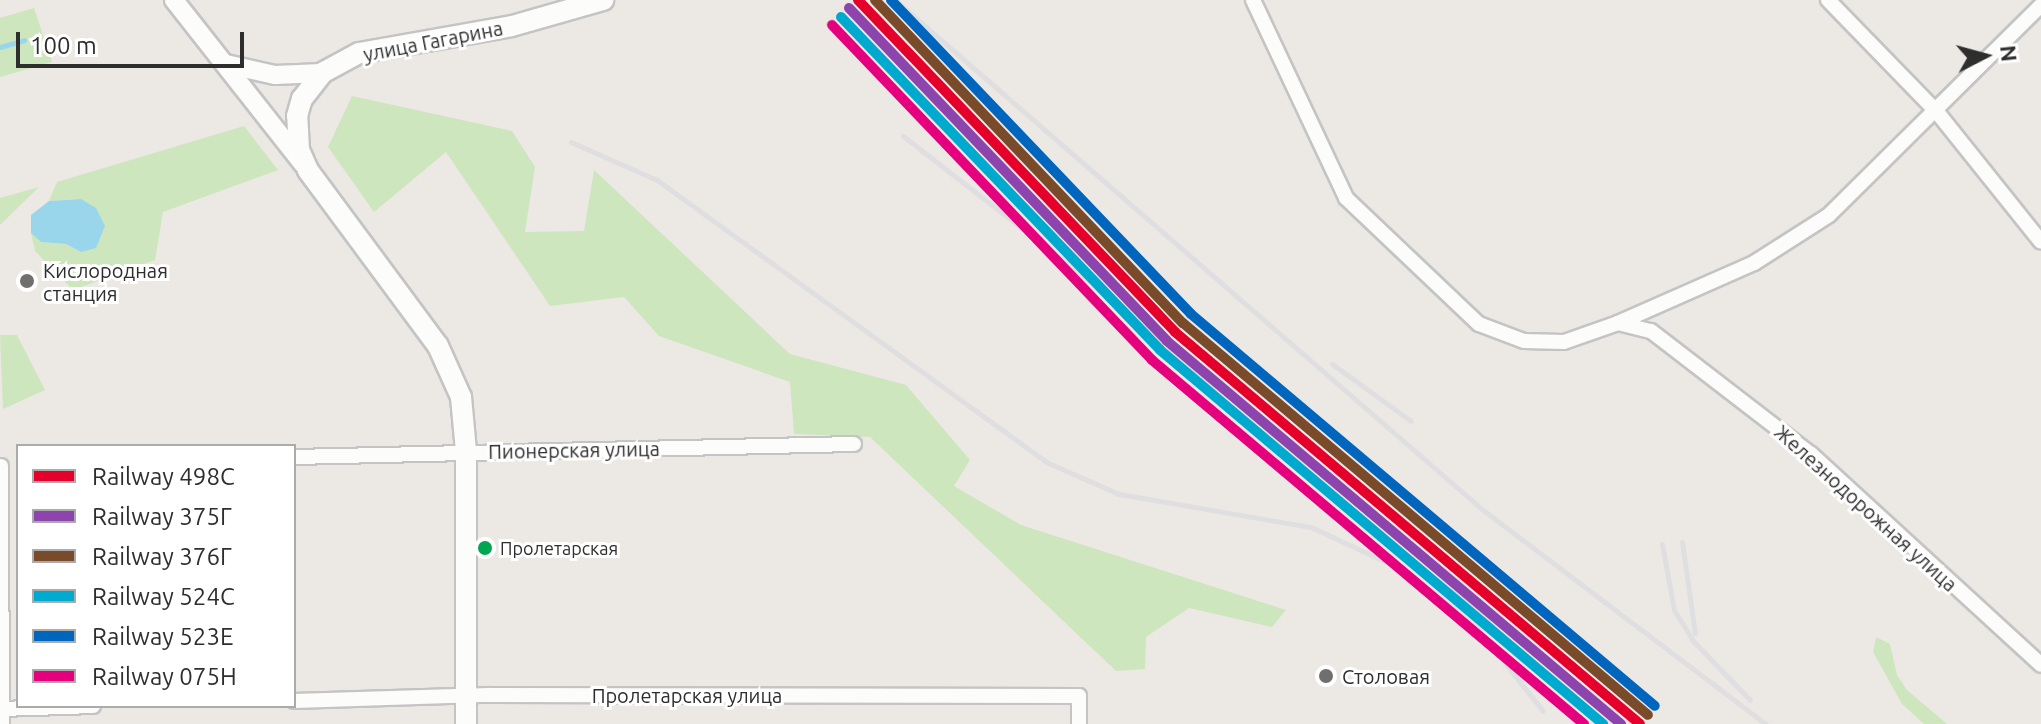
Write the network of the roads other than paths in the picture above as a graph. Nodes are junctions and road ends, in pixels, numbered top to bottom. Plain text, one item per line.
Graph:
1 (174, 0) edge
2 (603, 0) edge
3 (1253, 0) edge
4 (1828, 0) edge
5 (2041, 5) edge
6 (226, 64) junction
7 (322, 73) junction
8 (1937, 112) junction
9 (308, 170) junction
10 (2041, 242) edge
11 (1618, 323) junction
12 (854, 444) dead end
13 (466, 451) junction
14 (296, 457) edge
15 (0, 466) edge
16 (2041, 665) edge
17 (466, 695) junction
18 (296, 701) edge
19 (70, 708) edge
20 (1, 714) edge
21 (466, 724) edge
22 (1079, 724) edge

1 - 6 street
2 - 7 main road, улица Гагарина
3 - 11 street
4 - 8 street
5 - 8 street
6 - 7 street
6 - 9 street
7 - 9 main road, улица Гагарина
8 - 10 street
8 - 11 street
9 - 13 main road
11 - 16 street, Железнодорожная улица
12 - 13 street, Пионерская улица
13 - 14 street, Пионерская улица
13 - 17 main road
15 - 20 street
17 - 18 street, Пролетарская улица
17 - 21 main road
17 - 22 street, Пролетарская улица
19 - 20 street

